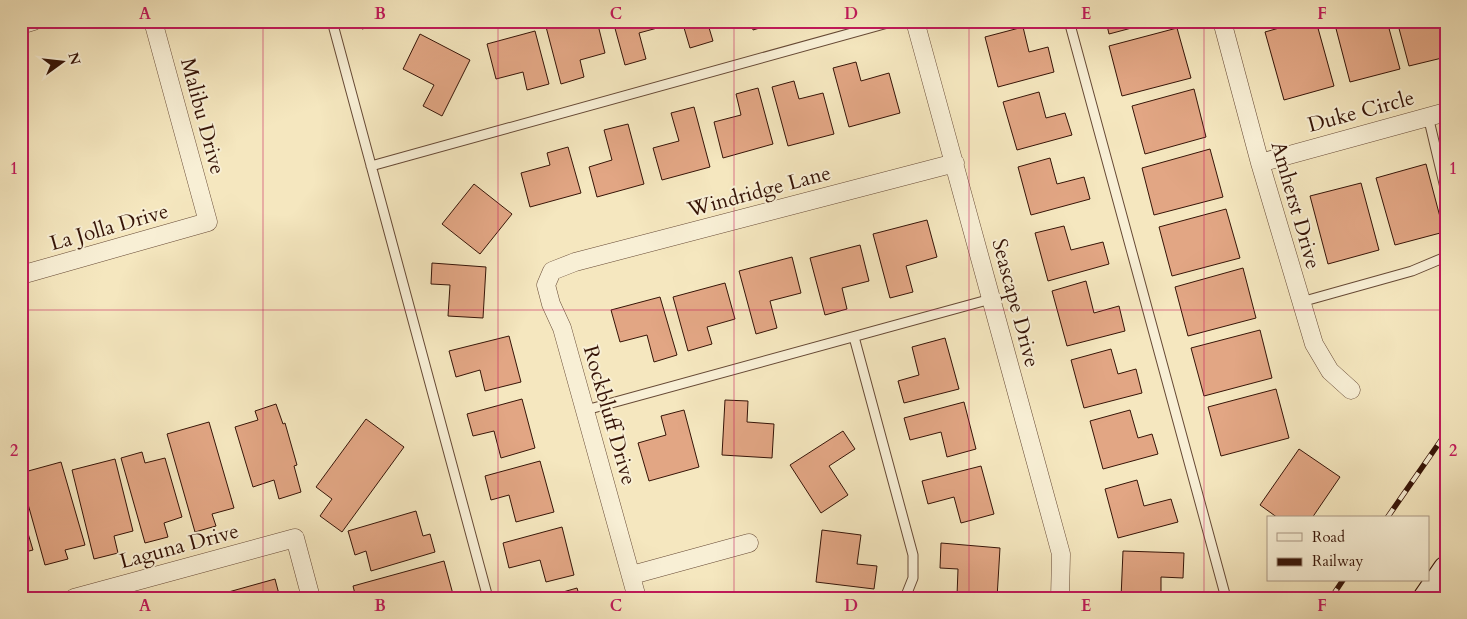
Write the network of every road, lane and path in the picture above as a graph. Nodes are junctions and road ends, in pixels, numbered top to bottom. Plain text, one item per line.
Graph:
1 (34, 21) edge
2 (154, 21) edge
3 (332, 21) edge
4 (895, 21) edge
5 (915, 21) edge
6 (1069, 21) edge
7 (1222, 21) edge
8 (21, 25) edge
9 (1446, 112) edge
10 (1428, 116) junction
11 (955, 163) junction
12 (1260, 163) junction
13 (371, 166) junction
14 (1446, 192) edge
15 (208, 222) joint
16 (1446, 255) edge
17 (575, 262) joint
18 (21, 275) edge
19 (991, 299) junction
20 (1302, 302) junction
21 (854, 337) junction
22 (1351, 390) dead end
23 (586, 410) junction
24 (748, 544) dead end
25 (1446, 569) edge
26 (632, 575) junction
27 (74, 598) edge
28 (312, 598) edge
29 (488, 598) edge
30 (637, 598) edge
31 (905, 598) edge
32 (1060, 598) edge
33 (1226, 598) edge
34 (1426, 598) edge

1 - 8 street
2 - 15 street, Malibu Drive
3 - 13 lane
4 - 13 lane
5 - 11 street, Seascape Drive
6 - 33 lane
7 - 12 street, Amherst Drive
9 - 10 street, Duke Circle
10 - 12 street, Duke Circle
10 - 14 lane
11 - 17 street, Windridge Lane
11 - 19 street, Seascape Drive
12 - 20 street, Amherst Drive
13 - 29 lane
15 - 18 street, La Jolla Drive
16 - 20 lane
17 - 23 street, Rockbluff Drive
19 - 21 lane
19 - 32 street, Seascape Drive
20 - 22 street, Amherst Drive
21 - 23 lane
21 - 31 lane
23 - 26 street, Rockbluff Drive
24 - 26 street
25 - 34 main road
26 - 30 street, Rockbluff Drive
27 - 28 street, Laguna Drive

